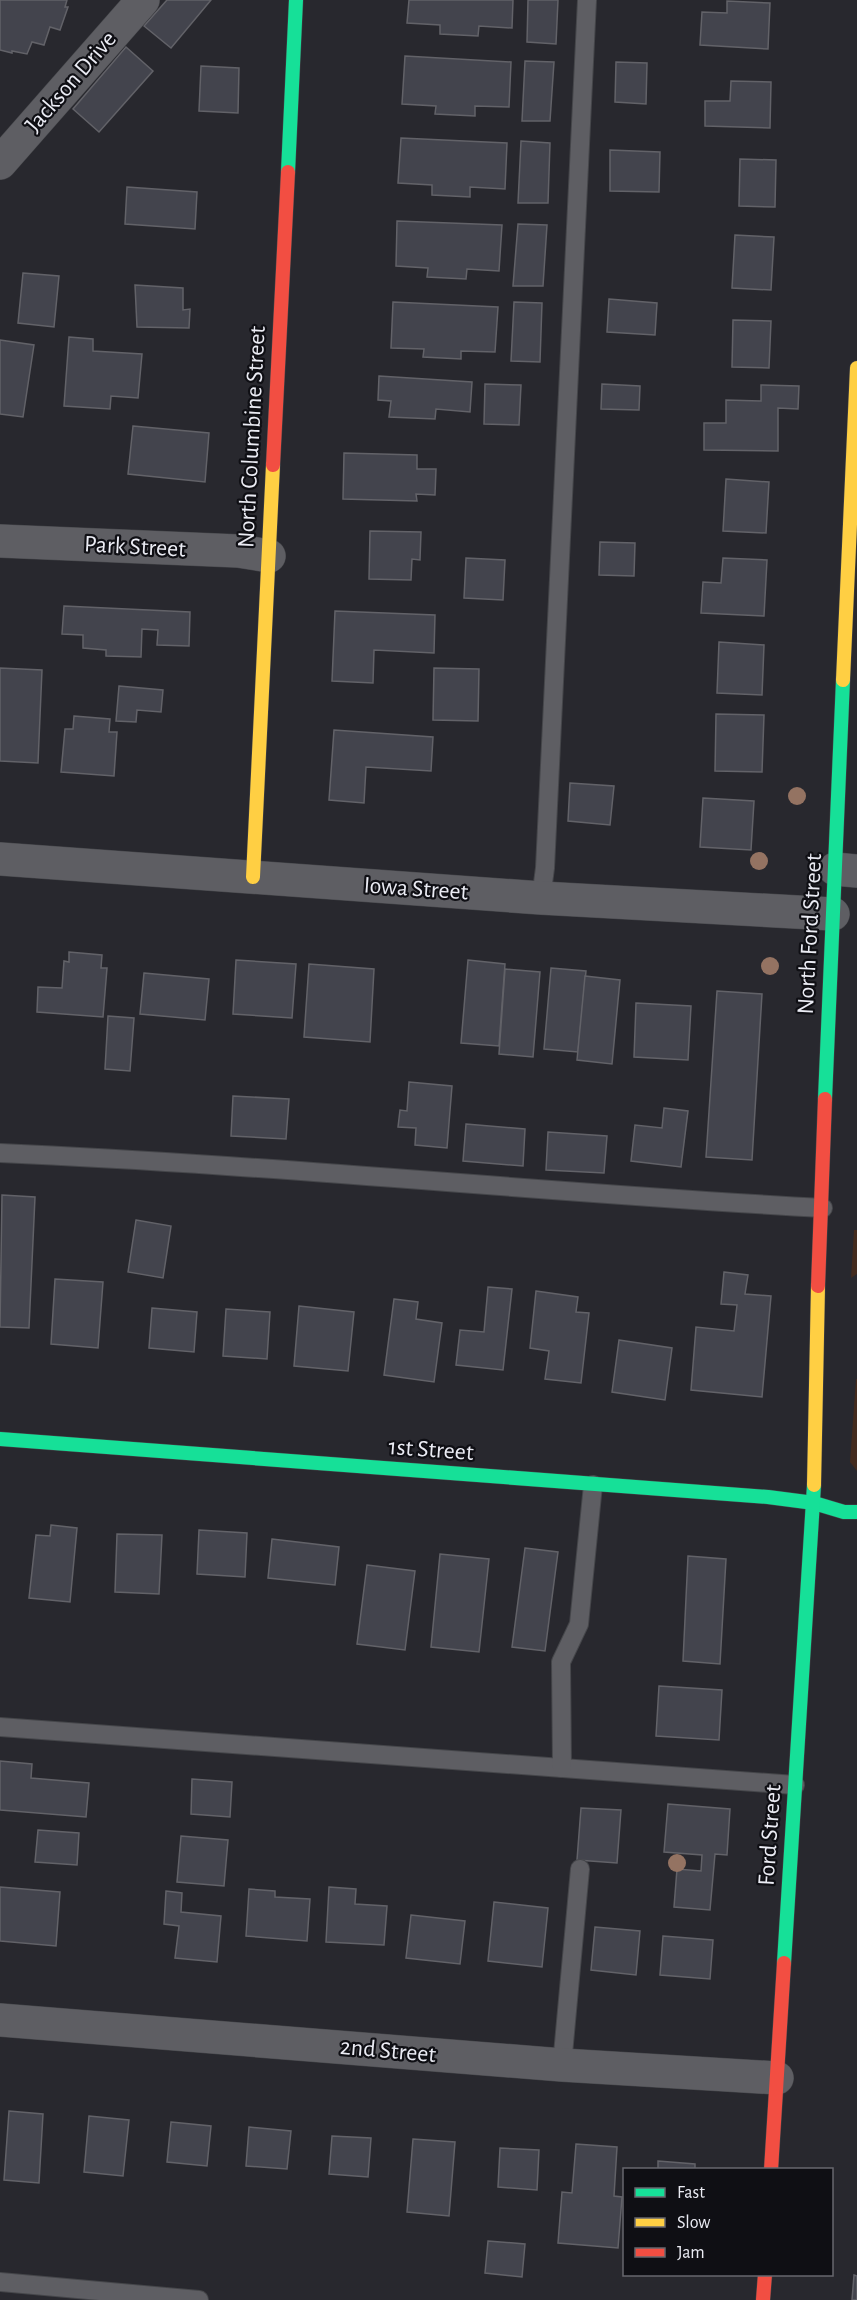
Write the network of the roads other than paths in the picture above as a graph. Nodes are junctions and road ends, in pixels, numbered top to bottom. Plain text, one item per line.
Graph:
1 (143, 0) edge
2 (296, 0) edge
3 (587, 0) edge
4 (0, 163) edge
5 (857, 368) edge
6 (0, 541) edge
7 (269, 556) junction
8 (0, 859) edge
9 (846, 870) edge
10 (253, 877) junction
11 (541, 898) junction
12 (833, 914) junction
13 (0, 1153) edge
14 (823, 1208) junction
15 (0, 1439) edge
16 (593, 1485) junction
17 (814, 1503) junction
18 (857, 1512) edge
19 (0, 1727) edge
20 (562, 1768) junction
21 (795, 1785) junction
22 (580, 1869) dead end
23 (0, 2020) edge
24 (562, 2065) junction
25 (777, 2078) junction
26 (771, 2168) edge
27 (765, 2276) edge
28 (0, 2282) edge
29 (199, 2300) edge
30 (763, 2300) edge

1 - 4 street, Jackson Drive
2 - 7 street, North Columbine Street
3 - 11 lane
5 - 9 street, North Ford Street
6 - 7 street, Park Street
7 - 10 street, North Columbine Street
8 - 10 street, Iowa Street
9 - 12 street, North Ford Street
10 - 11 street, Iowa Street
11 - 12 street, Iowa Street
12 - 14 street, North Ford Street
13 - 14 lane
14 - 17 street, North Ford Street
15 - 16 street, 1st Street
16 - 17 street, 1st Street
16 - 20 lane
17 - 18 street, 1st Street
17 - 21 street, Ford Street
19 - 20 lane
20 - 21 lane
21 - 25 street, Ford Street
22 - 24 lane
23 - 24 street, 2nd Street
24 - 25 street, 2nd Street
25 - 26 street, Ford Street
27 - 30 street
28 - 29 lane

